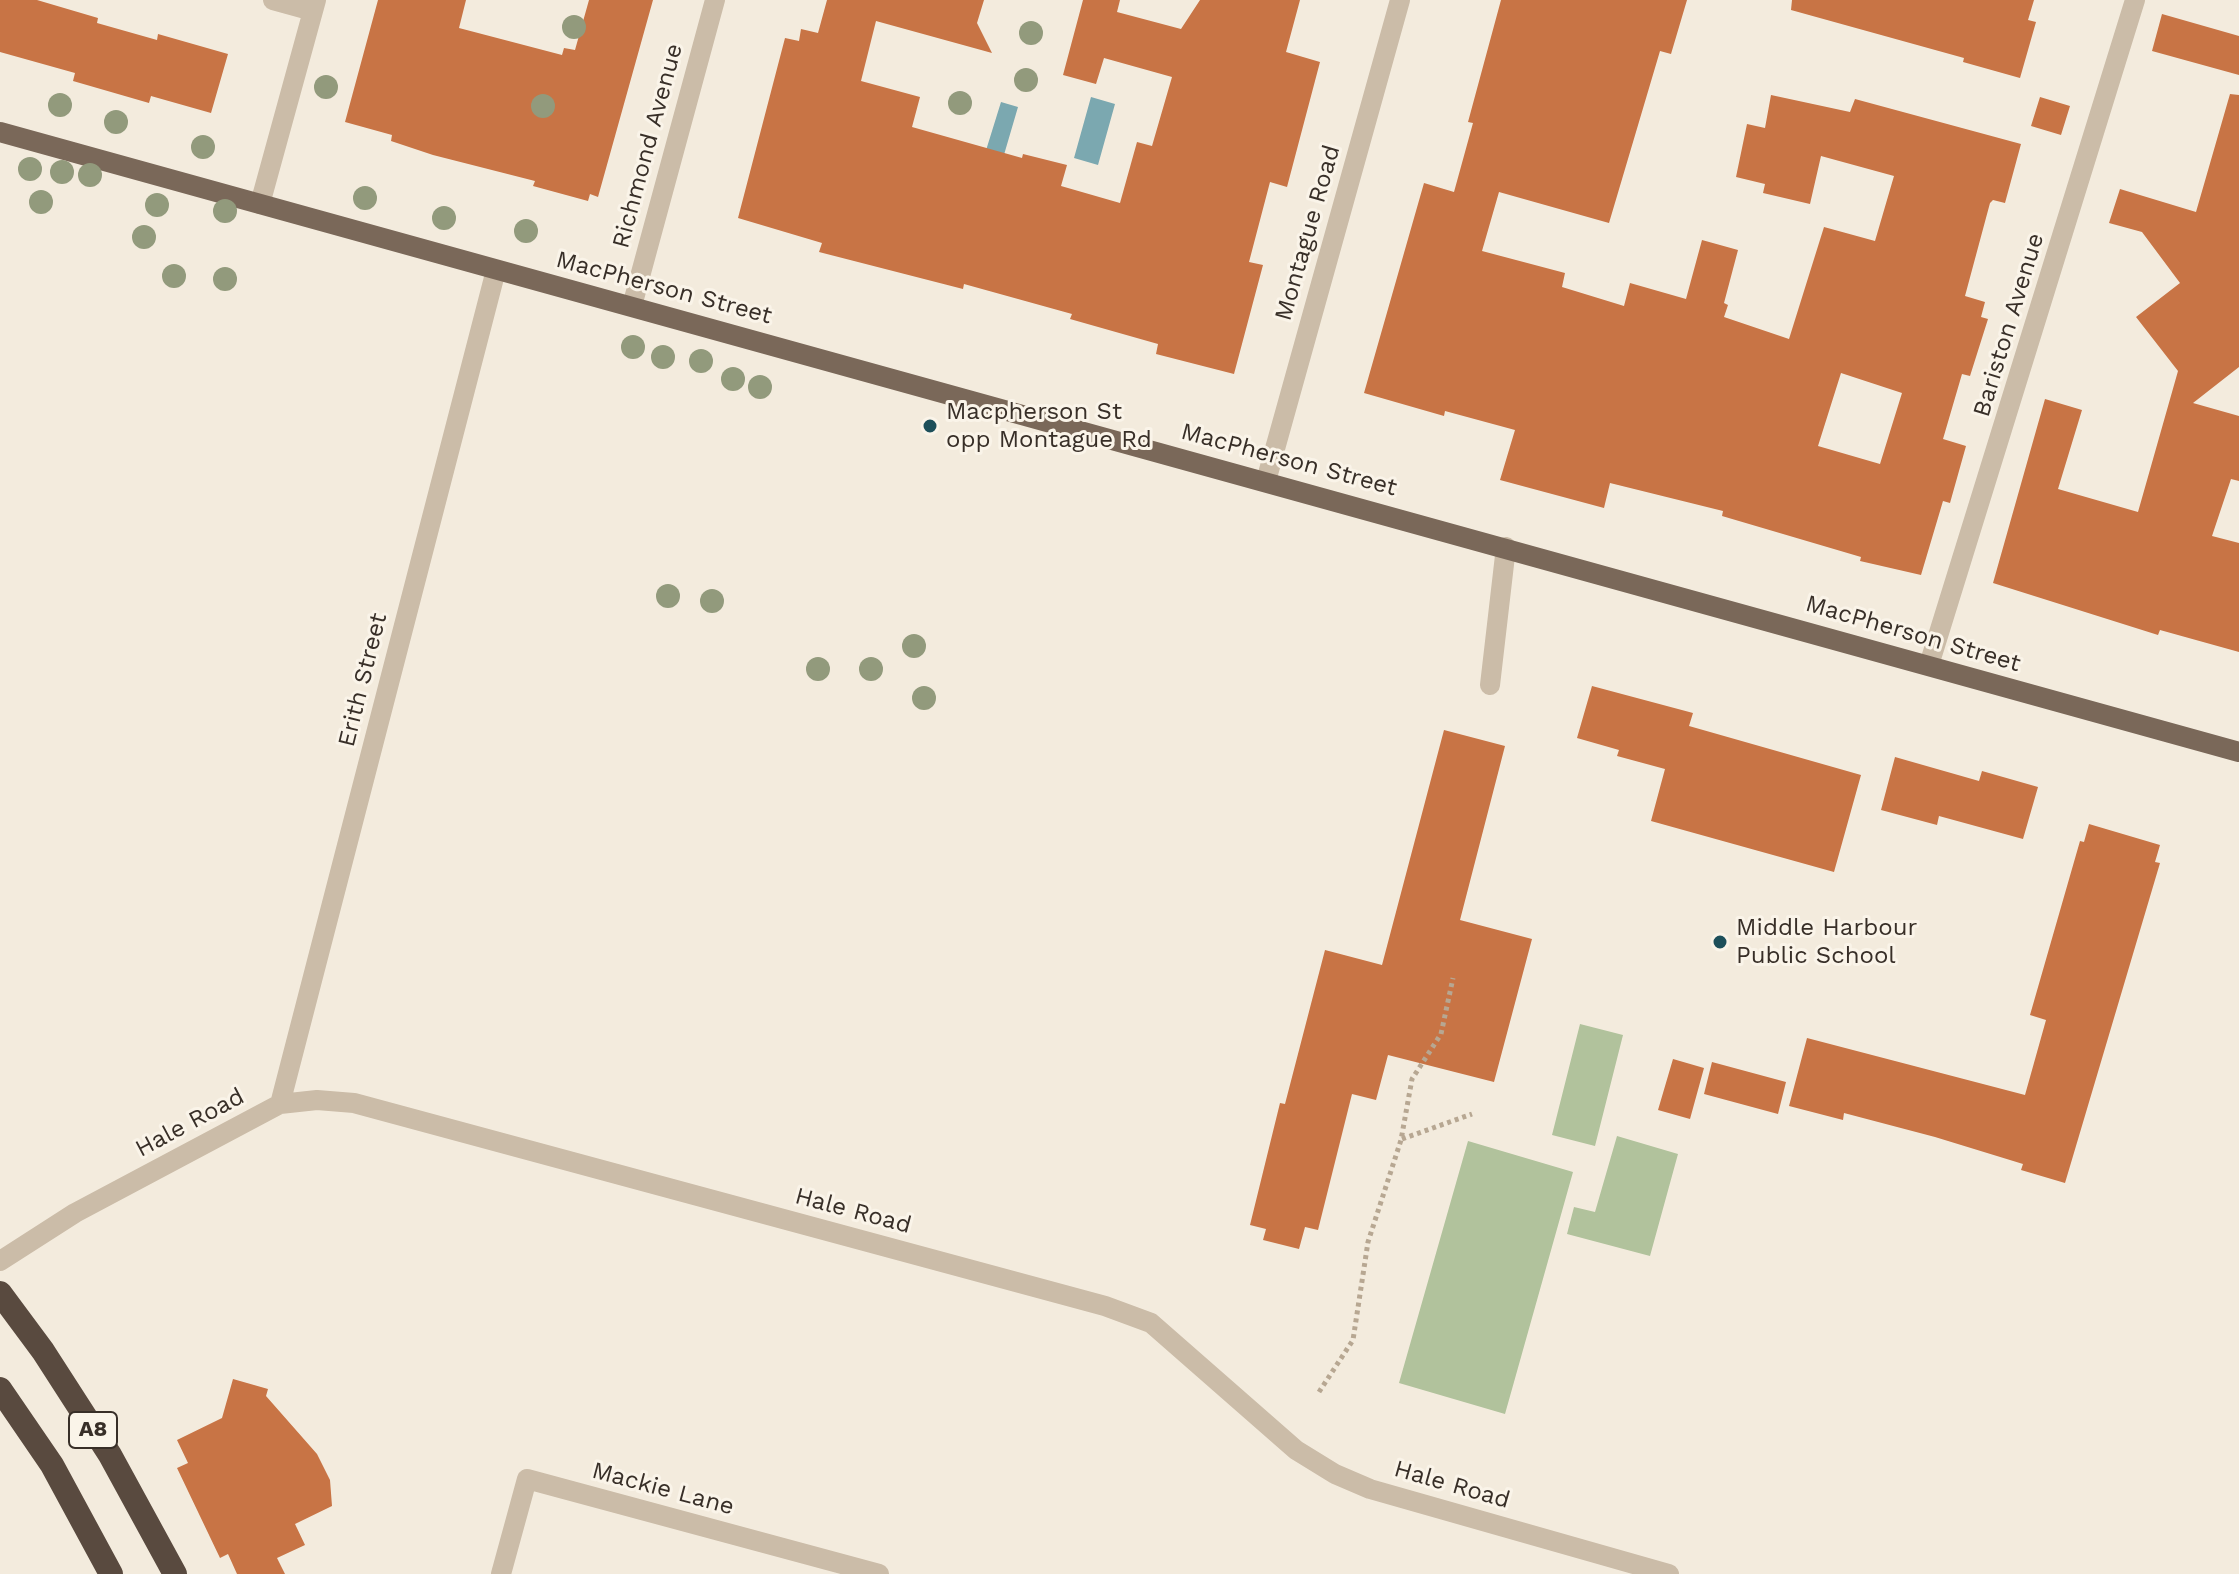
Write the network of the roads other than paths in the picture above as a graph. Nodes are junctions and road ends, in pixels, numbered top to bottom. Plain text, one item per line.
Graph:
1 (273, 0) edge
2 (715, 0) edge
3 (1400, 0) edge
4 (2135, 0) edge
5 (314, 6) edge
6 (0, 132) edge
7 (260, 204) junction
8 (496, 270) junction
9 (632, 306) junction
10 (1266, 481) junction
11 (1506, 547) junction
12 (1929, 665) junction
13 (1490, 685) dead end
14 (2239, 752) edge
15 (280, 1104) junction
16 (0, 1261) edge
17 (0, 1293) edge
18 (0, 1389) edge
19 (111, 1574) edge
20 (175, 1574) edge
21 (501, 1574) edge
22 (879, 1574) edge
23 (1669, 1574) edge

1 - 5 street
2 - 9 street, Richmond Avenue
3 - 10 street, Montague Road
4 - 12 street, Bariston Avenue
5 - 7 street
6 - 7 main road, MacPherson Street
7 - 8 main road, MacPherson Street
8 - 9 main road, MacPherson Street
8 - 15 street, Erith Street
9 - 10 main road, MacPherson Street
10 - 11 main road, MacPherson Street
11 - 12 main road, MacPherson Street
11 - 13 street
12 - 14 main road, MacPherson Street
15 - 16 street, Hale Road
15 - 23 street, Hale Road
17 - 20 highway, A8
18 - 19 highway, A8
21 - 22 street, Mackie Lane

